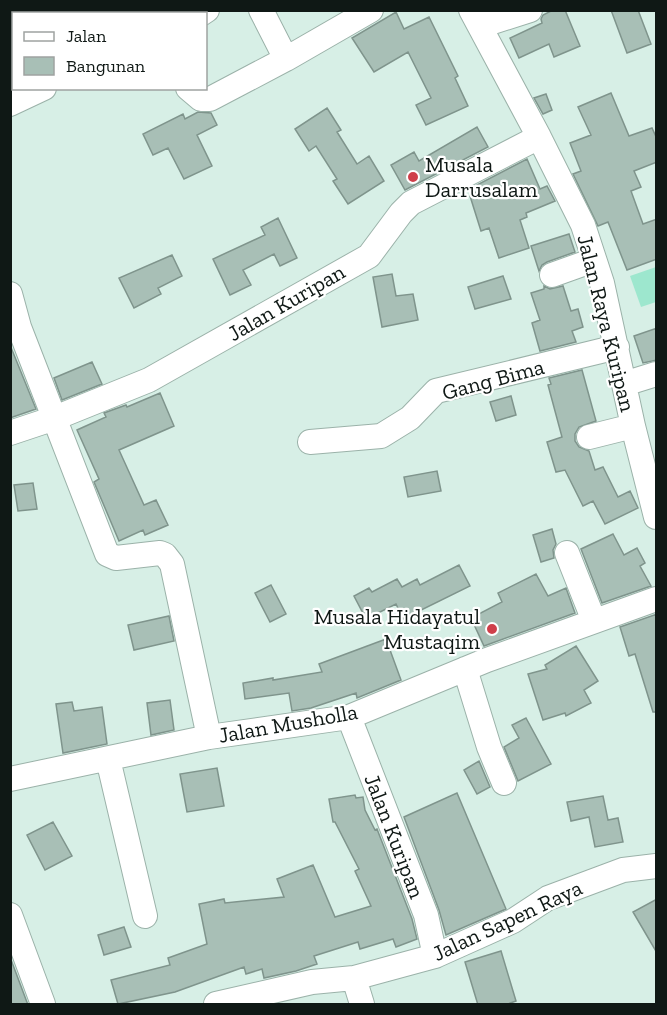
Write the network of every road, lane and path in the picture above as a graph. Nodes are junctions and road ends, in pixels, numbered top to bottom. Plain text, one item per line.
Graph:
1 (261, 10) edge
2 (371, 10) edge
3 (530, 10) edge
4 (475, 19) edge
5 (286, 59) junction
6 (40, 90) edge
7 (190, 90) edge
8 (10, 104) edge
9 (539, 137) junction
10 (594, 260) junction
11 (552, 274) dead end
12 (10, 294) edge
13 (15, 329) edge
14 (617, 347) junction
15 (657, 374) edge
16 (624, 384) junction
17 (55, 418) junction
18 (633, 426) junction
19 (10, 433) edge
20 (589, 437) dead end
21 (310, 442) dead end
22 (652, 486) edge
23 (657, 517) edge
24 (567, 553) dead end
25 (657, 599) edge
26 (594, 621) junction
27 (465, 669) junction
28 (349, 717) junction
29 (209, 737) junction
30 (108, 759) junction
31 (10, 779) edge
32 (504, 783) dead end
33 (657, 866) edge
34 (10, 915) edge
35 (145, 916) dead end
36 (435, 956) junction
37 (354, 978) junction
38 (314, 993) edge
39 (43, 1005) edge
40 (216, 1005) edge
41 (362, 1005) edge

1 - 5 street
2 - 5 street
3 - 4 street
4 - 9 street, Jalan Raya Kuripan
5 - 7 street
6 - 8 street
9 - 10 street, Jalan Raya Kuripan
9 - 17 street, Jalan Kuripan
10 - 11 street
10 - 14 street, Jalan Raya Kuripan
12 - 13 street
13 - 17 street
14 - 16 street, Jalan Raya Kuripan
14 - 21 street, Gang Bima
15 - 16 street
16 - 18 street, Jalan Raya Kuripan
17 - 19 street, Jalan Kuripan
17 - 29 street
18 - 20 street
18 - 22 street, Jalan Raya Kuripan
22 - 23 street, Jalan Raya Kuripan
24 - 26 street
25 - 26 street, Jalan Musholla
26 - 27 street, Jalan Musholla
27 - 28 street, Jalan Musholla
27 - 32 street
28 - 29 street, Jalan Musholla
28 - 36 street, Jalan Kuripan
29 - 30 street, Jalan Musholla
30 - 31 street, Jalan Musholla
30 - 35 street
33 - 36 street, Jalan Sapen Raya
34 - 39 street
36 - 37 street, Jalan Sapen Raya
37 - 38 street, Jalan Sapen Raya
37 - 41 street
38 - 40 street, Jalan Sapen Raya

